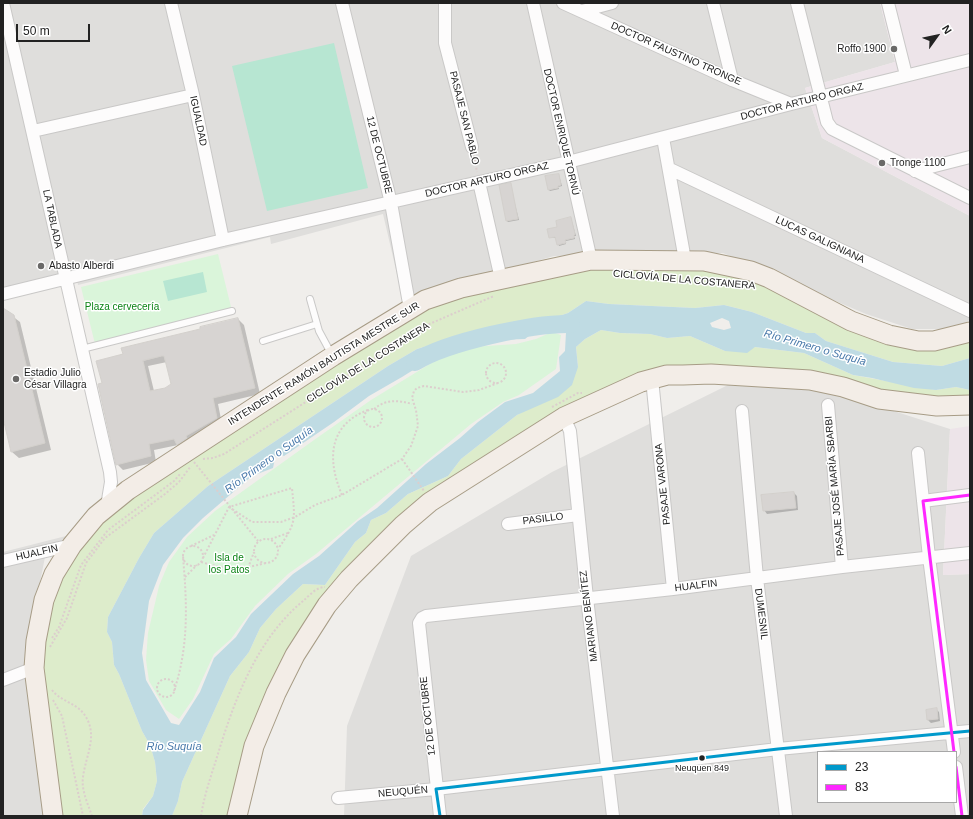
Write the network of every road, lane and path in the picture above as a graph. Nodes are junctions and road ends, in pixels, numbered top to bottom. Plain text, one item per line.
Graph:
1 (3, 3) edge
2 (171, 3) edge
3 (342, 3) edge
4 (445, 3) edge
5 (533, 3) edge
6 (563, 3) edge
7 (612, 3) edge
8 (713, 3) edge
9 (797, 3) edge
10 (888, 3) edge
11 (582, 11) junction
12 (8, 51) edge
13 (970, 60) edge
14 (906, 75) junction
15 (732, 80) junction
16 (193, 95) junction
17 (820, 96) junction
18 (791, 104) junction
19 (33, 131) junction
20 (663, 138) junction
21 (472, 147) joint
22 (970, 156) edge
23 (568, 162) junction
24 (670, 169) junction
25 (915, 171) junction
26 (479, 182) junction
27 (970, 198) edge
28 (391, 203) junction
29 (223, 240) junction
30 (591, 260) junction
31 (685, 260) junction
32 (626, 275) dead end
33 (65, 279) junction
34 (742, 284) dead end
35 (498, 288) junction
36 (3, 294) edge
37 (310, 299) dead end
38 (410, 309) junction
39 (232, 311) dead end
40 (970, 311) edge
41 (317, 324) junction
42 (970, 332) edge
43 (263, 341) dead end
44 (82, 349) junction
45 (333, 356) junction
46 (652, 379) junction
47 (498, 383) junction
48 (585, 393) dead end
49 (413, 404) junction
50 (828, 405) dead end
51 (970, 405) edge
52 (374, 409) junction
53 (368, 410) junction
54 (742, 411) dead end
55 (556, 414) junction
56 (918, 453) dead end
57 (194, 458) dead end
58 (402, 459) junction
59 (197, 467) dead end
60 (424, 492) dead end
61 (342, 495) junction
62 (970, 495) edge
63 (923, 501) junction
64 (107, 506) junction
65 (229, 507) junction
66 (578, 515) junction
67 (295, 517) junction
68 (508, 524) dead end
69 (290, 532) junction
70 (214, 535) junction
71 (271, 539) junction
72 (258, 542) junction
73 (72, 545) junction
74 (190, 547) junction
75 (278, 549) junction
76 (254, 552) junction
77 (970, 553) edge
78 (183, 557) junction
79 (929, 557) junction
80 (203, 558) junction
81 (3, 562) edge
82 (201, 562) junction
83 (270, 562) junction
84 (198, 564) junction
85 (842, 567) junction
86 (248, 568) junction
87 (185, 577) junction
88 (757, 578) junction
89 (673, 589) junction
90 (324, 593) dead end
91 (587, 598) junction
92 (422, 618) joint
93 (44, 650) dead end
94 (46, 653) dead end
95 (34, 668) junction
96 (3, 680) edge
97 (50, 686) dead end
98 (174, 690) junction
99 (53, 699) dead end
100 (970, 731) edge
101 (952, 732) junction
102 (778, 749) junction
103 (954, 751) edge
104 (608, 768) junction
105 (957, 775) edge
106 (436, 789) junction
107 (338, 798) dead end
108 (53, 816) edge
109 (83, 816) edge
110 (92, 816) edge
111 (201, 816) edge
112 (237, 816) edge
113 (440, 816) edge
114 (613, 816) edge
115 (786, 816) edge
116 (962, 816) edge

1 - 12 street, LA TABLADA
2 - 16 street, IGUALDAD
3 - 28 street, 12 DE OCTUBRE
4 - 21 street, PASAJE SAN PABLO
5 - 23 street, DOCTOR ENRIQUE TORNÚ
6 - 11 street, DOCTOR FAUSTINO TRONGE
7 - 11 street
8 - 15 street
9 - 17 street
10 - 14 street
11 - 15 street, DOCTOR FAUSTINO TRONGE
12 - 19 street, LA TABLADA
13 - 14 street, DOCTOR ARTURO ORGAZ
14 - 17 street, DOCTOR ARTURO ORGAZ
15 - 18 street, DOCTOR FAUSTINO TRONGE
16 - 19 street
16 - 29 street, IGUALDAD
17 - 18 street, DOCTOR ARTURO ORGAZ
17 - 25 street
18 - 20 street, DOCTOR ARTURO ORGAZ
19 - 33 street, LA TABLADA
20 - 23 street, DOCTOR ARTURO ORGAZ
20 - 24 street
21 - 26 path, PASAJE SAN PABLO
22 - 25 street
23 - 26 street, DOCTOR ARTURO ORGAZ
23 - 30 street, DOCTOR ENRIQUE TORNÚ
24 - 31 street
24 - 40 street, LUCAS GALIGNIANA
25 - 27 street
26 - 28 street, DOCTOR ARTURO ORGAZ
26 - 35 street
28 - 29 street, DOCTOR ARTURO ORGAZ
28 - 38 street, 12 DE OCTUBRE
29 - 33 street, DOCTOR ARTURO ORGAZ
30 - 31 main road, INTENDENTE RAMÓN BAUTISTA MESTRE SUR
30 - 35 main road, INTENDENTE RAMÓN BAUTISTA MESTRE SUR
31 - 42 main road, INTENDENTE RAMÓN BAUTISTA MESTRE SUR
32 - 34 path, CICLOVÍA DE LA COSTANERA
33 - 36 street, DOCTOR ARTURO ORGAZ
33 - 44 street, LA TABLADA
35 - 38 main road, INTENDENTE RAMÓN BAUTISTA MESTRE SUR
35 - 94 path, CICLOVÍA DE LA COSTANERA
37 - 41 lane
38 - 45 main road, INTENDENTE RAMÓN BAUTISTA MESTRE SUR
39 - 44 lane
41 - 43 lane
41 - 45 lane
44 - 64 street, LA TABLADA
45 - 64 main road, INTENDENTE RAMÓN BAUTISTA MESTRE SUR
46 - 51 main road
46 - 55 main road
46 - 89 street, PASAJE VARONA
47 - 47 path
47 - 49 path
48 - 55 path
49 - 52 path
49 - 58 path
50 - 85 street, PASAJE JOSÉ MARÍA SBARBI
52 - 53 path
52 - 53 path
53 - 61 path
54 - 88 street, DUMESNIL
55 - 66 street, MARIANO BENÍTEZ
55 - 112 main road
56 - 63 street
57 - 93 path
58 - 60 path
58 - 61 path
59 - 65 path
61 - 67 path
62 - 63 street
63 - 79 street
64 - 73 main road, INTENDENTE RAMÓN BAUTISTA MESTRE SUR
65 - 67 path
65 - 67 path
65 - 70 path
65 - 72 path
66 - 68 street, PASILLO
66 - 91 street, MARIANO BENÍTEZ
67 - 69 path
69 - 71 path
69 - 75 path
70 - 74 path
70 - 80 path
71 - 72 path
71 - 75 path
72 - 76 path
73 - 81 street, HUALFIN
73 - 95 main road, INTENDENTE RAMÓN BAUTISTA MESTRE SUR
74 - 78 path
74 - 80 path
75 - 83 path
76 - 83 path
76 - 86 path
77 - 79 street, HUALFIN
78 - 84 path
78 - 87 path
79 - 85 street, HUALFIN
79 - 101 street
80 - 82 path
82 - 84 path
82 - 86 path
83 - 86 path
84 - 87 path
85 - 88 street, HUALFIN
87 - 98 path
88 - 89 street, HUALFIN
88 - 102 street, DUMESNIL
89 - 91 street, HUALFIN
90 - 111 path
91 - 92 street, HUALFIN
91 - 104 street, MARIANO BENÍTEZ
92 - 106 street, 12 DE OCTUBRE
95 - 96 street
95 - 108 main road, INTENDENTE RAMÓN BAUTISTA MESTRE SUR
97 - 110 path
98 - 98 path
99 - 109 path
100 - 101 street, NEUQUÉN
101 - 102 street, NEUQUÉN
101 - 103 street
102 - 104 street, NEUQUÉN
102 - 115 street, DUMESNIL
104 - 106 street, NEUQUÉN
104 - 114 street, MARIANO BENÍTEZ
105 - 116 street
106 - 107 street, NEUQUÉN
106 - 113 street, 12 DE OCTUBRE

